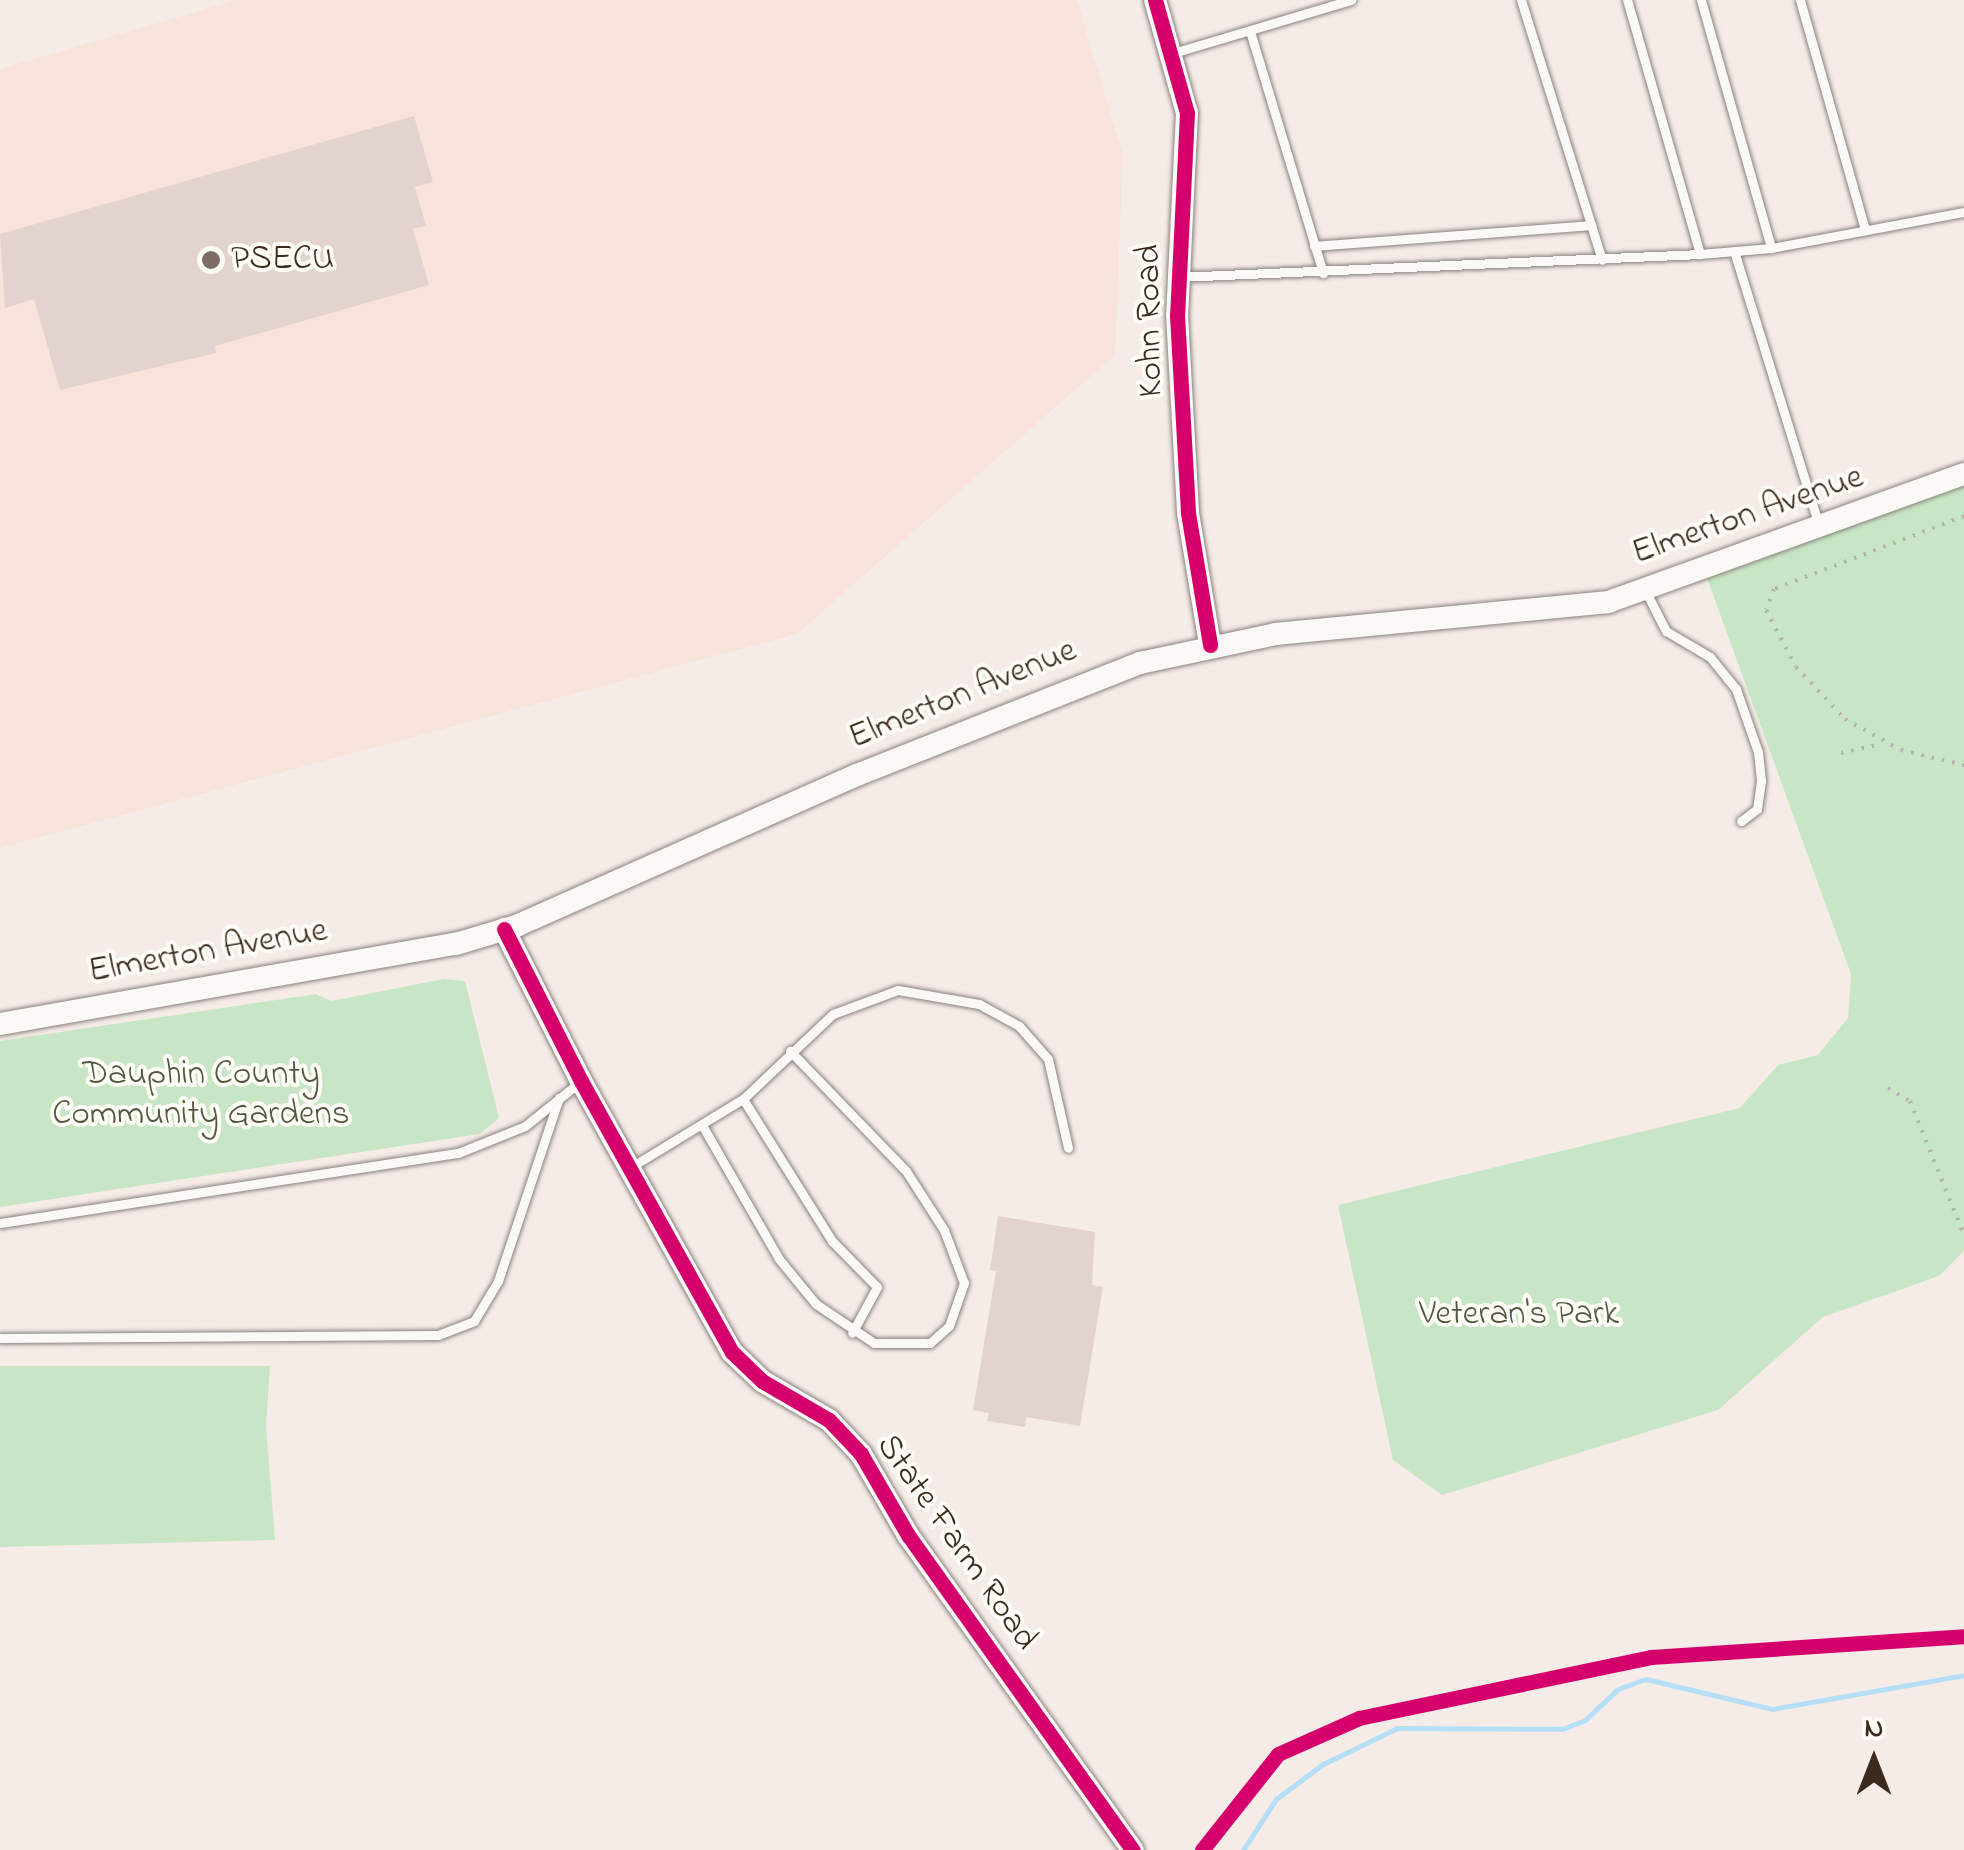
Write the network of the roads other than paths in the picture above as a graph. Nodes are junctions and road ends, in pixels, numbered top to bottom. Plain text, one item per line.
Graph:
1 (1155, 0) edge
2 (1352, 0) edge
3 (1522, 0) edge
4 (1628, 0) edge
5 (1700, 0) edge
6 (1800, 0) edge
7 (1250, 31) junction
8 (1173, 53) junction
9 (1964, 212) edge
10 (1591, 225) junction
11 (1864, 230) junction
12 (1314, 246) junction
13 (1771, 248) junction
14 (1734, 251) junction
15 (1700, 254) junction
16 (1602, 260) junction
17 (1323, 274) junction
18 (1175, 277) junction
19 (1964, 474) edge
20 (1820, 530) junction
21 (1645, 589) junction
22 (1210, 644) junction
23 (1741, 821) dead end
24 (504, 928) junction
25 (0, 1024) edge
26 (790, 1051) junction
27 (581, 1082) junction
28 (559, 1098) junction
29 (743, 1098) junction
30 (702, 1125) junction
31 (1068, 1148) dead end
32 (630, 1167) junction
33 (0, 1223) edge
34 (852, 1333) junction
35 (0, 1338) edge
36 (1133, 1850) edge

1 - 8 main road, Kohn Road
2 - 7 lane
3 - 10 lane
4 - 15 lane
5 - 13 lane
6 - 11 lane
7 - 8 lane
7 - 12 lane
8 - 18 main road, Kohn Road
9 - 11 lane
10 - 12 lane
10 - 16 lane
11 - 13 lane
12 - 17 lane
13 - 14 lane
14 - 15 lane
14 - 20 lane
15 - 16 lane
16 - 17 lane
17 - 18 lane
18 - 22 main road, Kohn Road
19 - 20 main road, Elmerton Avenue
20 - 21 main road, Elmerton Avenue
21 - 22 main road, Elmerton Avenue
21 - 23 lane
22 - 24 main road, Elmerton Avenue
24 - 25 main road, Elmerton Avenue
24 - 27 main road, State Farm Road
26 - 29 lane
26 - 31 lane
26 - 34 lane
27 - 28 lane
27 - 32 main road, State Farm Road
28 - 33 lane
28 - 35 lane
29 - 30 lane
29 - 34 lane
30 - 32 lane
30 - 34 lane
32 - 36 main road, State Farm Road

